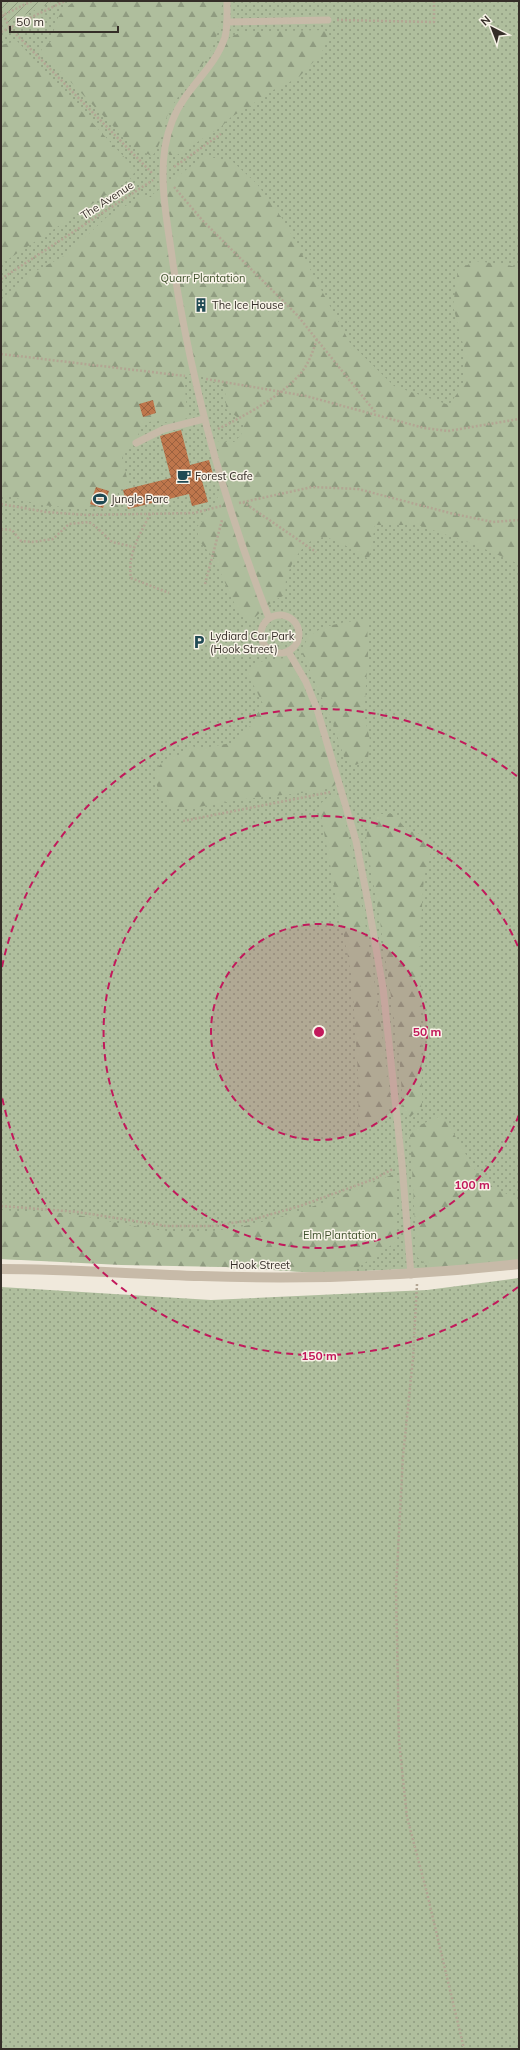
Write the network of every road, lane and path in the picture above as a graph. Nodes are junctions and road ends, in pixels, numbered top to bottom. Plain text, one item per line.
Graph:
1 (32, 1) edge
2 (66, 1) edge
3 (227, 1) edge
4 (434, 1) edge
5 (1, 12) edge
6 (2, 16) edge
7 (328, 20) joint
8 (227, 22) junction
9 (10, 28) junction
10 (1, 32) edge
11 (221, 134) dead end
12 (160, 176) junction
13 (1, 279) edge
14 (317, 339) junction
15 (1, 354) edge
16 (194, 377) junction
17 (281, 391) junction
18 (376, 414) junction
19 (204, 419) junction
20 (519, 419) edge
21 (208, 433) junction
22 (136, 443) dead end
23 (243, 502) junction
24 (1, 504) edge
25 (229, 504) junction
26 (150, 514) junction
27 (519, 520) edge
28 (1, 529) edge
29 (134, 547) junction
30 (316, 552) dead end
31 (205, 584) dead end
32 (169, 593) dead end
33 (269, 618) junction
34 (288, 651) junction
35 (341, 790) junction
36 (183, 821) dead end
37 (402, 1164) junction
38 (1, 1206) edge
39 (519, 1264) edge
40 (1, 1269) edge
41 (414, 1275) junction
42 (464, 2049) edge

1 - 6 path
2 - 9 path
3 - 8 lane
4 - 7 path
5 - 6 path
6 - 9 path
7 - 8 lane
8 - 12 lane
9 - 10 path
9 - 12 path
11 - 12 path, The Avenue
12 - 13 path, The Avenue
12 - 14 path
12 - 16 lane
14 - 17 path
14 - 18 path
15 - 16 path
16 - 17 path
16 - 19 lane
17 - 18 path
17 - 21 path
18 - 20 path
19 - 21 lane
19 - 22 lane
21 - 25 lane
23 - 25 path
23 - 27 path
23 - 30 path
24 - 26 path
25 - 26 path
25 - 31 path
25 - 33 lane
26 - 29 path
28 - 29 path
29 - 32 path
33 - 34 lane
33 - 34 lane
34 - 35 lane
35 - 36 path
35 - 37 lane
37 - 38 path
37 - 41 lane
39 - 41 street, Hook Street
40 - 41 street, Hook Street
41 - 42 path

